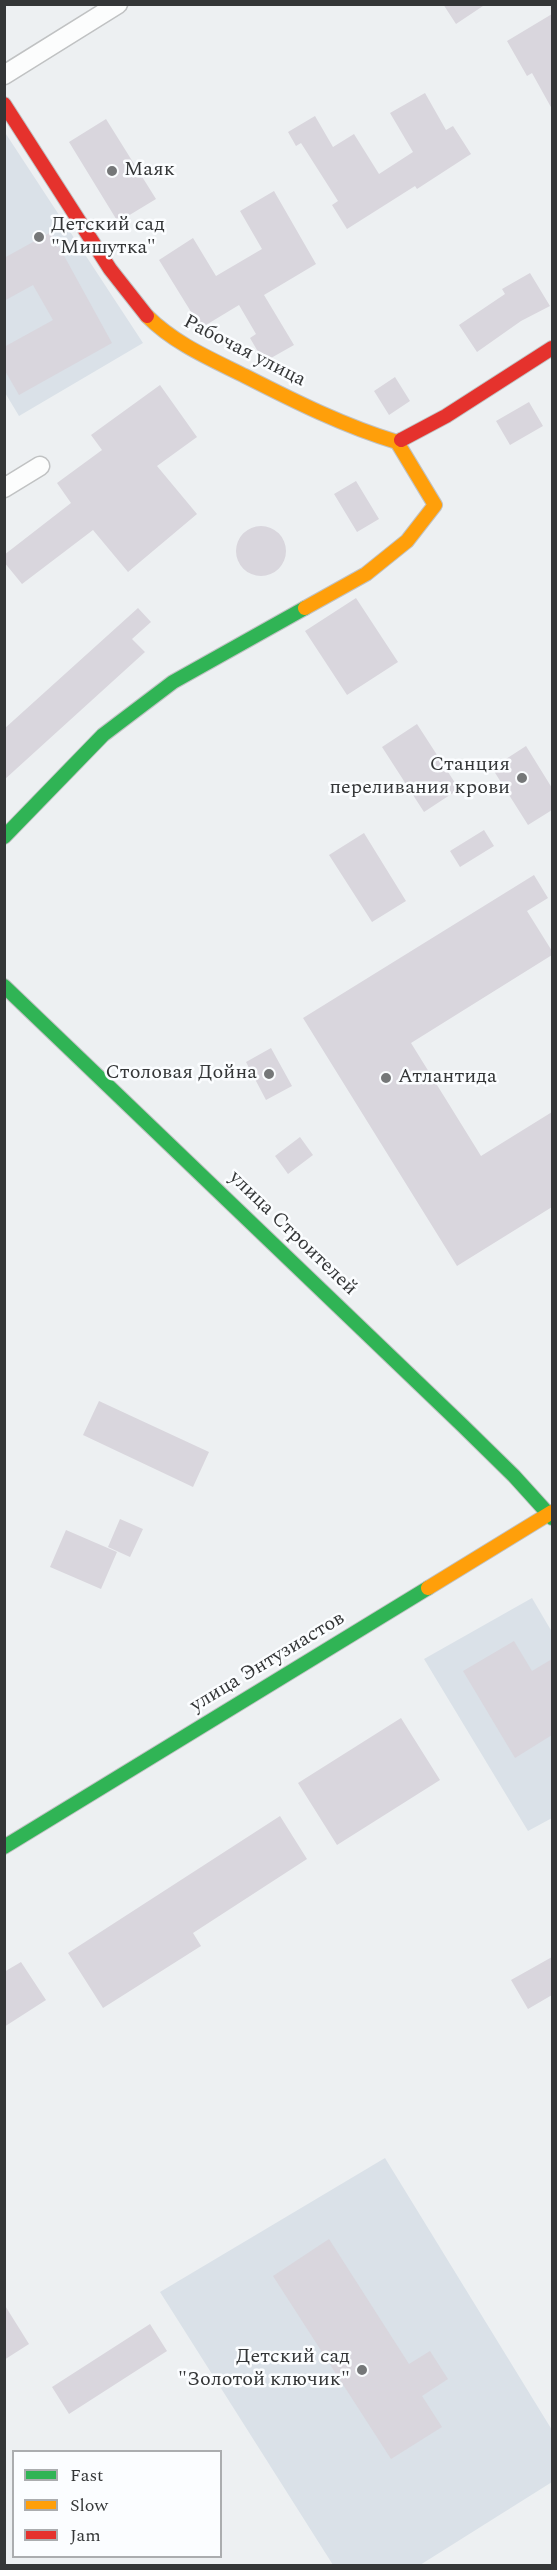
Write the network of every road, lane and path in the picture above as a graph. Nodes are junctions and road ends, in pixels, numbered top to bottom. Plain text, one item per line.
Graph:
1 (118, 4) edge
2 (4, 75) edge
3 (4, 104) edge
4 (552, 348) edge
5 (396, 442) junction
6 (40, 466) dead end
7 (4, 488) edge
8 (4, 837) edge
9 (4, 986) edge
10 (552, 1515) edge
11 (4, 1847) edge

1 - 2 street
3 - 5 street, Рабочая улица
4 - 5 street
5 - 8 street
6 - 7 street
9 - 10 street, улица Строителей
10 - 11 street, улица Энтузиастов

